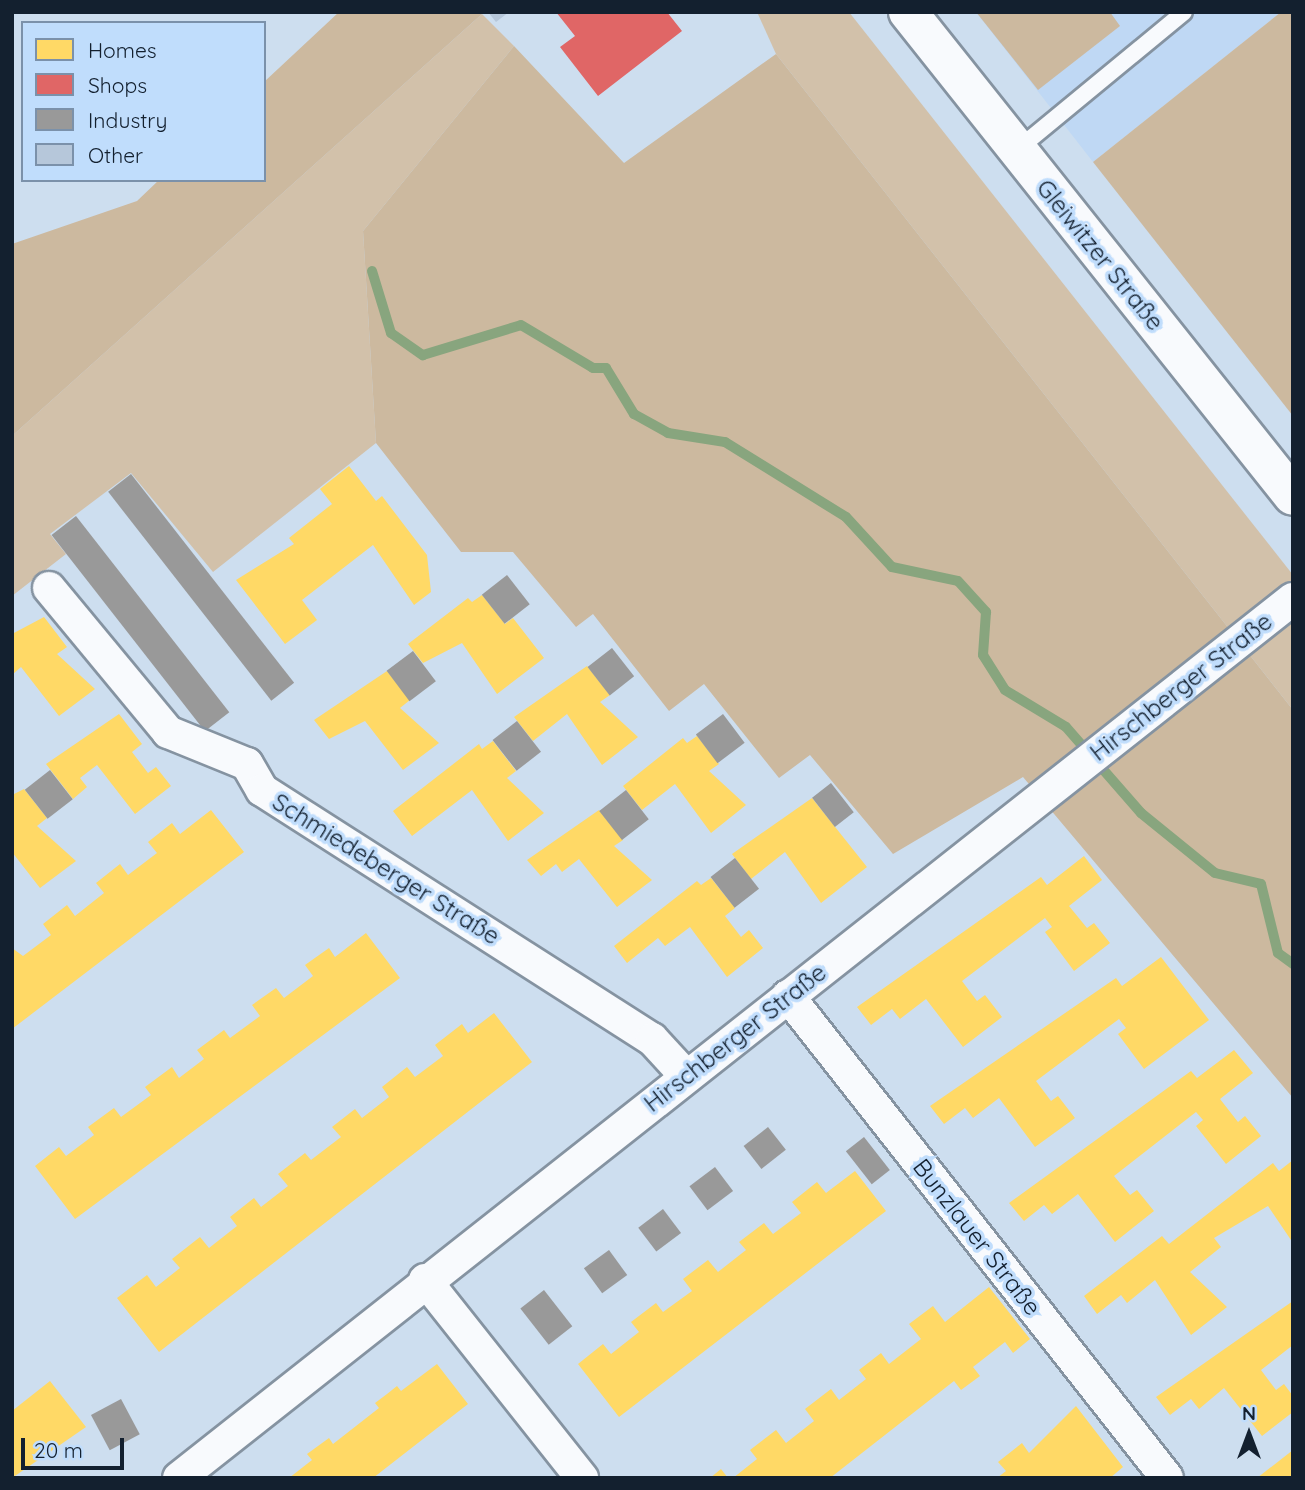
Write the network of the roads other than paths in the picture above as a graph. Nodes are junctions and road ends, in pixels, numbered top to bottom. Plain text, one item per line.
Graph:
1 (908, 12) edge
2 (1184, 12) edge
3 (1016, 151) junction
4 (1293, 496) edge
5 (49, 587) dead end
6 (1293, 599) edge
7 (788, 996) junction
8 (686, 1076) junction
9 (425, 1280) junction
10 (178, 1478) edge
11 (582, 1478) edge
12 (1167, 1478) edge

1 - 3 main road, Gleiwitzer Straße
2 - 3 lane
3 - 4 main road, Gleiwitzer Straße
5 - 8 street, Schmiedeberger Straße
6 - 7 street, Hirschberger Straße
7 - 8 street, Hirschberger Straße
7 - 12 street, Bunzlauer Straße
8 - 9 street, Hirschberger Straße
9 - 10 street, Hirschberger Straße
9 - 11 street

